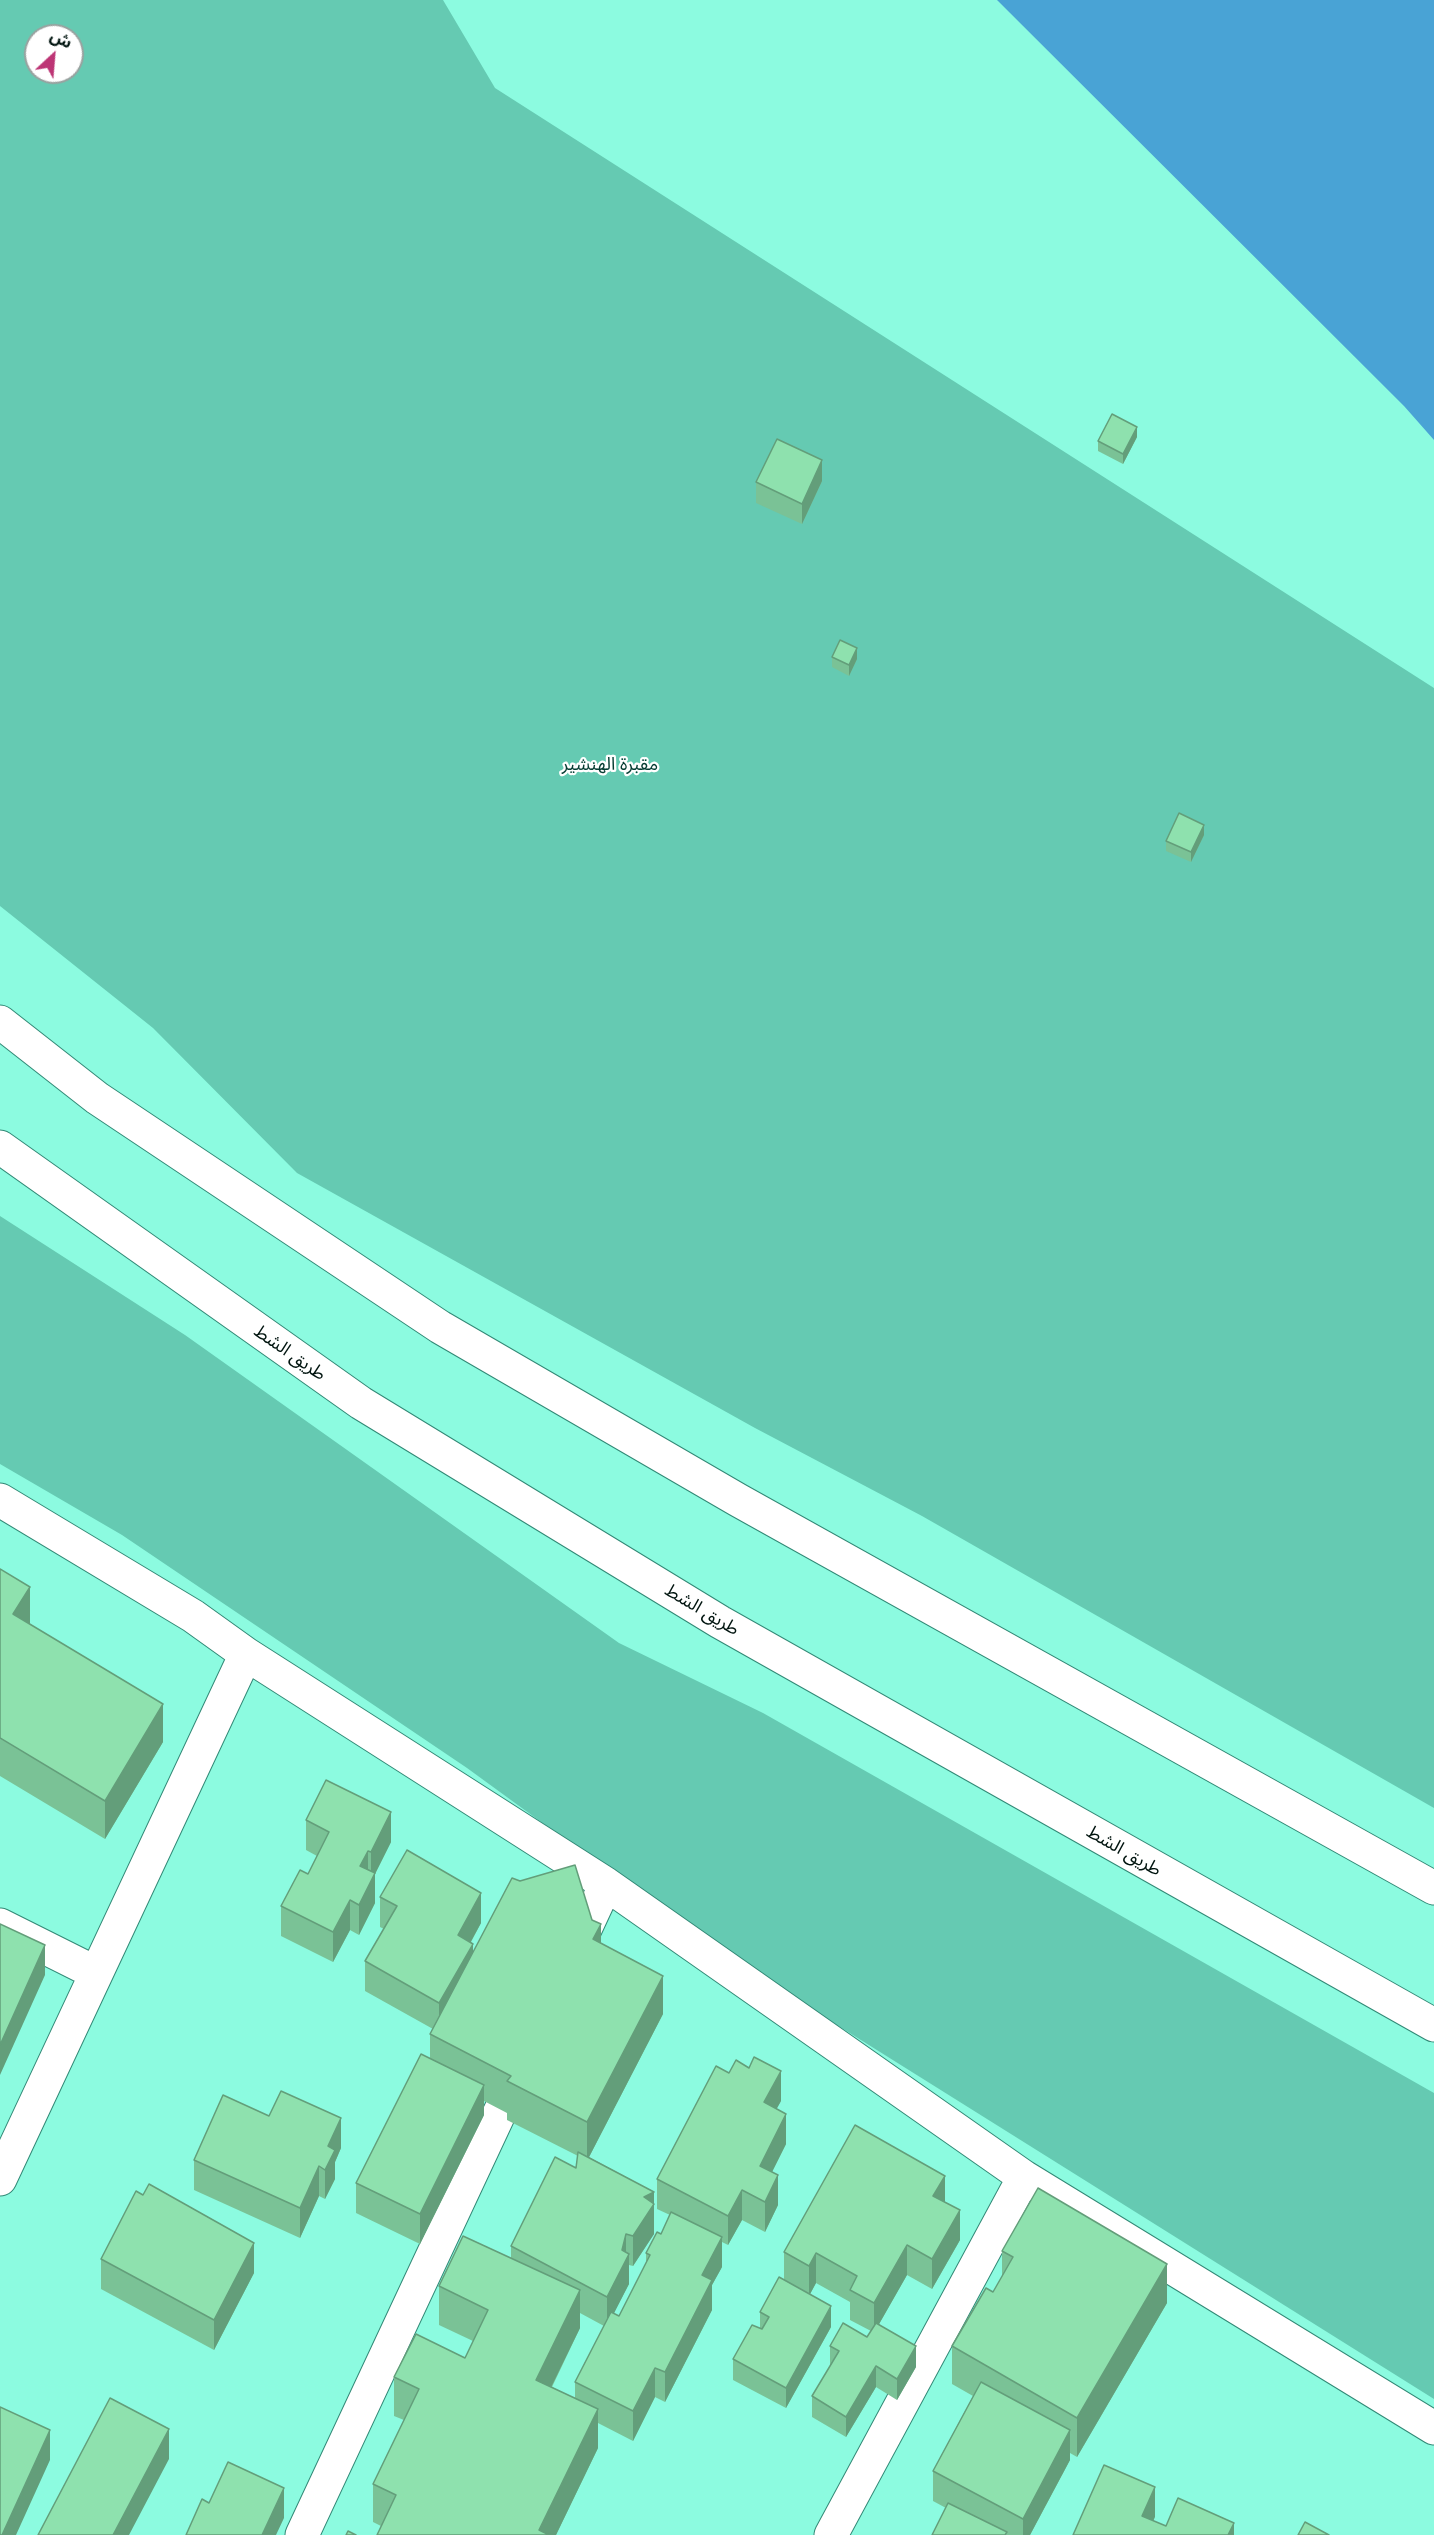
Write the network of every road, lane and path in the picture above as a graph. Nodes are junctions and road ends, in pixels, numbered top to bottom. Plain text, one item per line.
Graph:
1 (0, 1022) edge
2 (0, 1147) edge
3 (16, 1166) edge
4 (0, 1500) edge
5 (246, 1654) junction
6 (606, 1884) junction
7 (1434, 1888) edge
8 (0, 1925) edge
9 (96, 1973) junction
10 (561, 1981) edge
11 (1434, 2025) edge
12 (530, 2046) edge
13 (1024, 2177) junction
14 (0, 2179) edge
15 (1434, 2428) edge
16 (303, 2535) edge
17 (831, 2535) edge

1 - 7 main road
2 - 3 main road, طريق الشط
3 - 11 main road, طريق الشط
4 - 5 main road
5 - 6 main road
5 - 9 main road
6 - 10 main road
6 - 13 main road
8 - 9 main road
9 - 14 main road
12 - 16 main road
13 - 15 main road
13 - 17 main road

